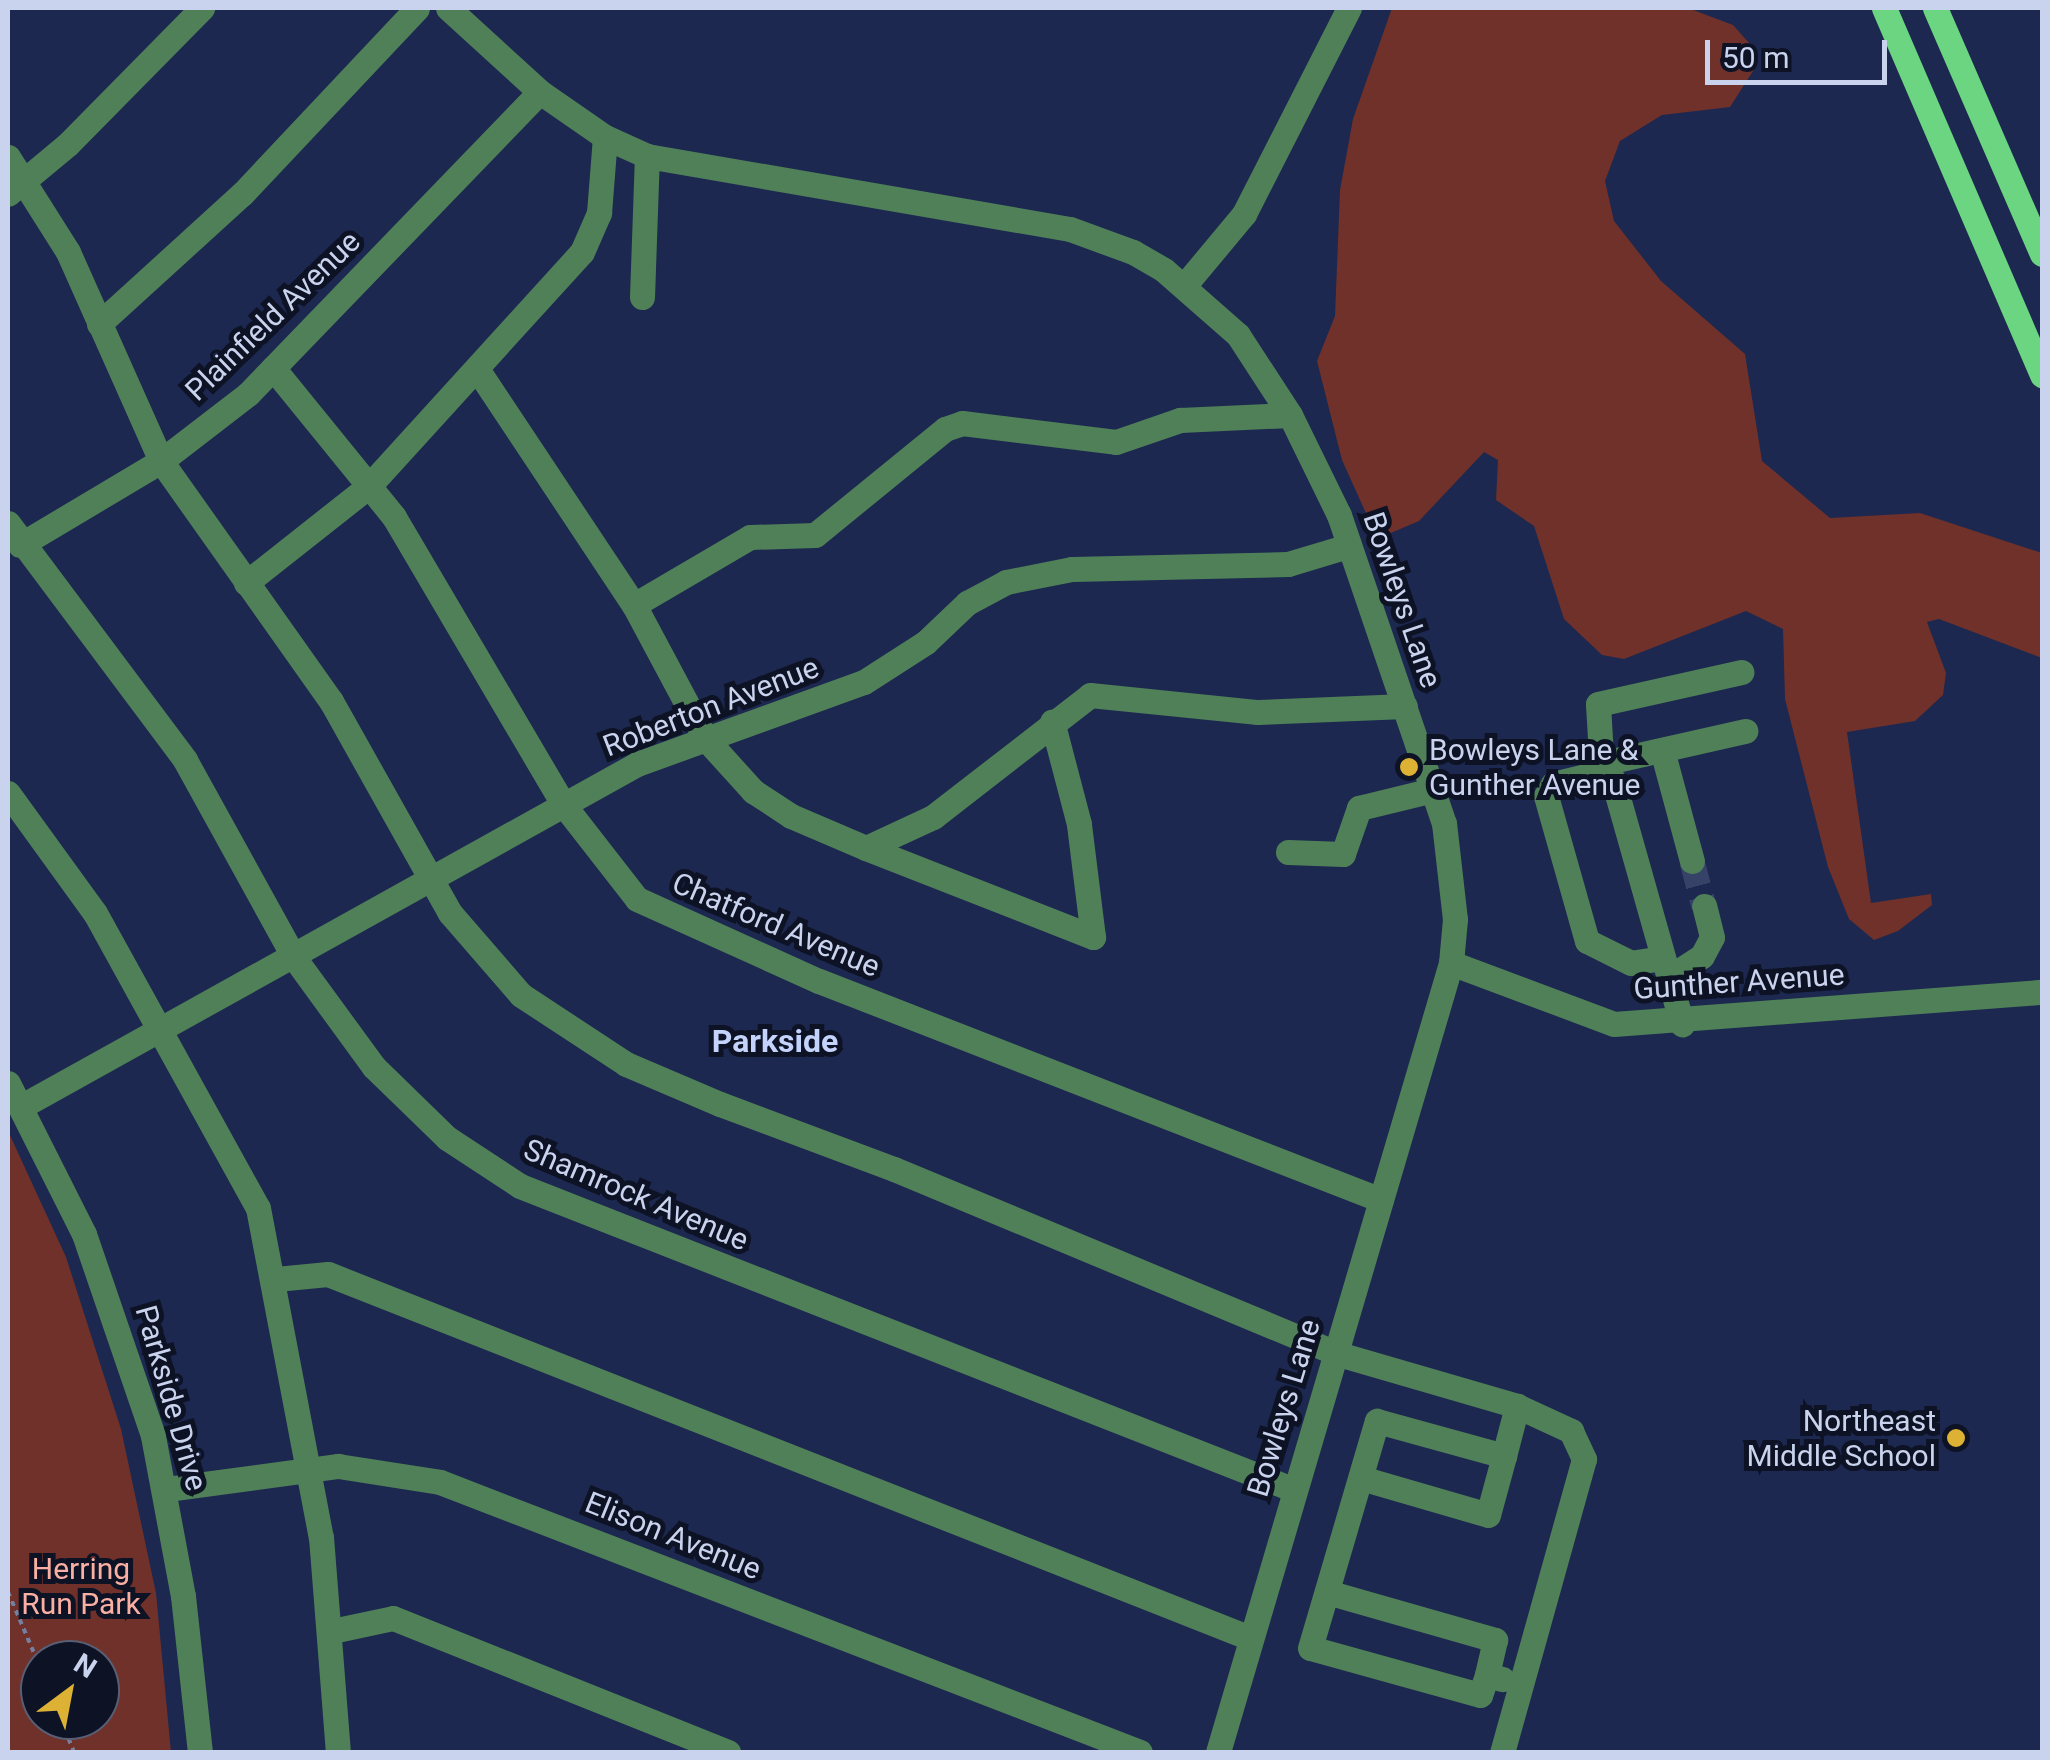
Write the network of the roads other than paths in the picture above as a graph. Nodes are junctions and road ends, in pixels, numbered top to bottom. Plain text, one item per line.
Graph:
1 (202, 8) edge
2 (417, 8) edge
3 (448, 8) edge
4 (1349, 8) edge
5 (1884, 8) edge
6 (1935, 8) edge
7 (540, 92) junction
8 (605, 137) junction
9 (647, 156) junction
10 (8, 157) edge
11 (17, 187) edge
12 (2042, 254) edge
13 (1184, 286) junction
14 (642, 296) dead end
15 (99, 324) junction
16 (273, 368) junction
17 (478, 372) junction
18 (2042, 375) edge
19 (1290, 415) junction
20 (161, 461) junction
21 (368, 486) junction
22 (14, 534) edge
23 (1348, 546) junction
24 (246, 583) junction
25 (634, 605) junction
26 (1741, 672) dead end
27 (1405, 706) junction
28 (1052, 721) junction
29 (1745, 731) dead end
30 (705, 738) junction
31 (1662, 750) junction
32 (1603, 768) junction
33 (1433, 790) junction
34 (8, 793) edge
35 (563, 804) junction
36 (866, 848) junction
37 (1288, 852) dead end
38 (1692, 861) tunnel mouth
39 (429, 880) junction
40 (1704, 906) tunnel mouth
41 (294, 956) junction
42 (1451, 963) junction
43 (1665, 968) junction
44 (2042, 992) edge
45 (1682, 1024) junction
46 (159, 1030) junction
47 (8, 1082) edge
48 (22, 1106) junction
49 (1381, 1200) junction
50 (276, 1280) junction
51 (1336, 1352) junction
52 (1517, 1406) junction
53 (1504, 1456) junction
54 (310, 1468) junction
55 (1361, 1478) junction
56 (166, 1488) junction
57 (1292, 1489) junction
58 (1327, 1592) junction
59 (332, 1631) junction
60 (1250, 1638) junction
61 (1487, 1675) junction
62 (1522, 1684) junction
63 (200, 1752) edge
64 (338, 1752) edge
65 (728, 1752) edge
66 (1140, 1752) edge
67 (1218, 1752) edge
68 (1502, 1752) edge

1 - 11 street
2 - 15 street
3 - 7 street, Bowleys Lane
4 - 13 street
5 - 18 main road
6 - 12 main road
7 - 8 street, Bowleys Lane
7 - 16 street, Plainfield Avenue
8 - 9 street, Bowleys Lane
8 - 17 street
9 - 13 street, Bowleys Lane
9 - 14 street
10 - 11 street
11 - 15 street
13 - 19 street, Bowleys Lane
15 - 20 street
16 - 20 street, Plainfield Avenue
16 - 21 street, Chatford Avenue
17 - 21 street
17 - 25 street
19 - 23 street, Bowleys Lane
19 - 25 street
20 - 22 street, Plainfield Avenue
20 - 24 street
21 - 24 street
21 - 35 street, Chatford Avenue
22 - 41 street, Shamrock Avenue
23 - 27 street, Bowleys Lane
23 - 30 street, Roberton Avenue
24 - 39 street
25 - 30 street
26 - 32 street
27 - 28 street
27 - 33 street, Bowleys Lane
28 - 36 street
28 - 36 street
29 - 31 street
30 - 35 street, Roberton Avenue
30 - 36 street
31 - 32 street
31 - 38 street
32 - 43 street
32 - 43 street
33 - 37 street
33 - 42 street, Bowleys Lane
34 - 46 street
35 - 39 street, Roberton Avenue
35 - 49 street, Chatford Avenue
39 - 41 street, Roberton Avenue
39 - 51 street
40 - 43 street
41 - 46 street, Roberton Avenue
41 - 57 street, Shamrock Avenue
42 - 45 street, Gunther Avenue
42 - 49 street, Bowleys Lane
43 - 45 street
44 - 45 street, Gunther Avenue
46 - 48 street, Roberton Avenue
46 - 50 street
47 - 48 street, Parkside Drive
48 - 56 street, Parkside Drive
49 - 51 street, Bowleys Lane
50 - 54 street
50 - 60 street
51 - 52 street
51 - 57 street, Bowleys Lane
52 - 53 street
52 - 62 street
53 - 55 street
53 - 55 street
54 - 56 street, Elison Avenue
54 - 59 street
54 - 66 street, Elison Avenue
55 - 58 street
56 - 63 street, Parkside Drive
57 - 60 street, Bowleys Lane
58 - 61 street
58 - 61 street
59 - 64 street
59 - 65 street
60 - 67 street, Bowleys Lane
61 - 62 street
62 - 68 street

